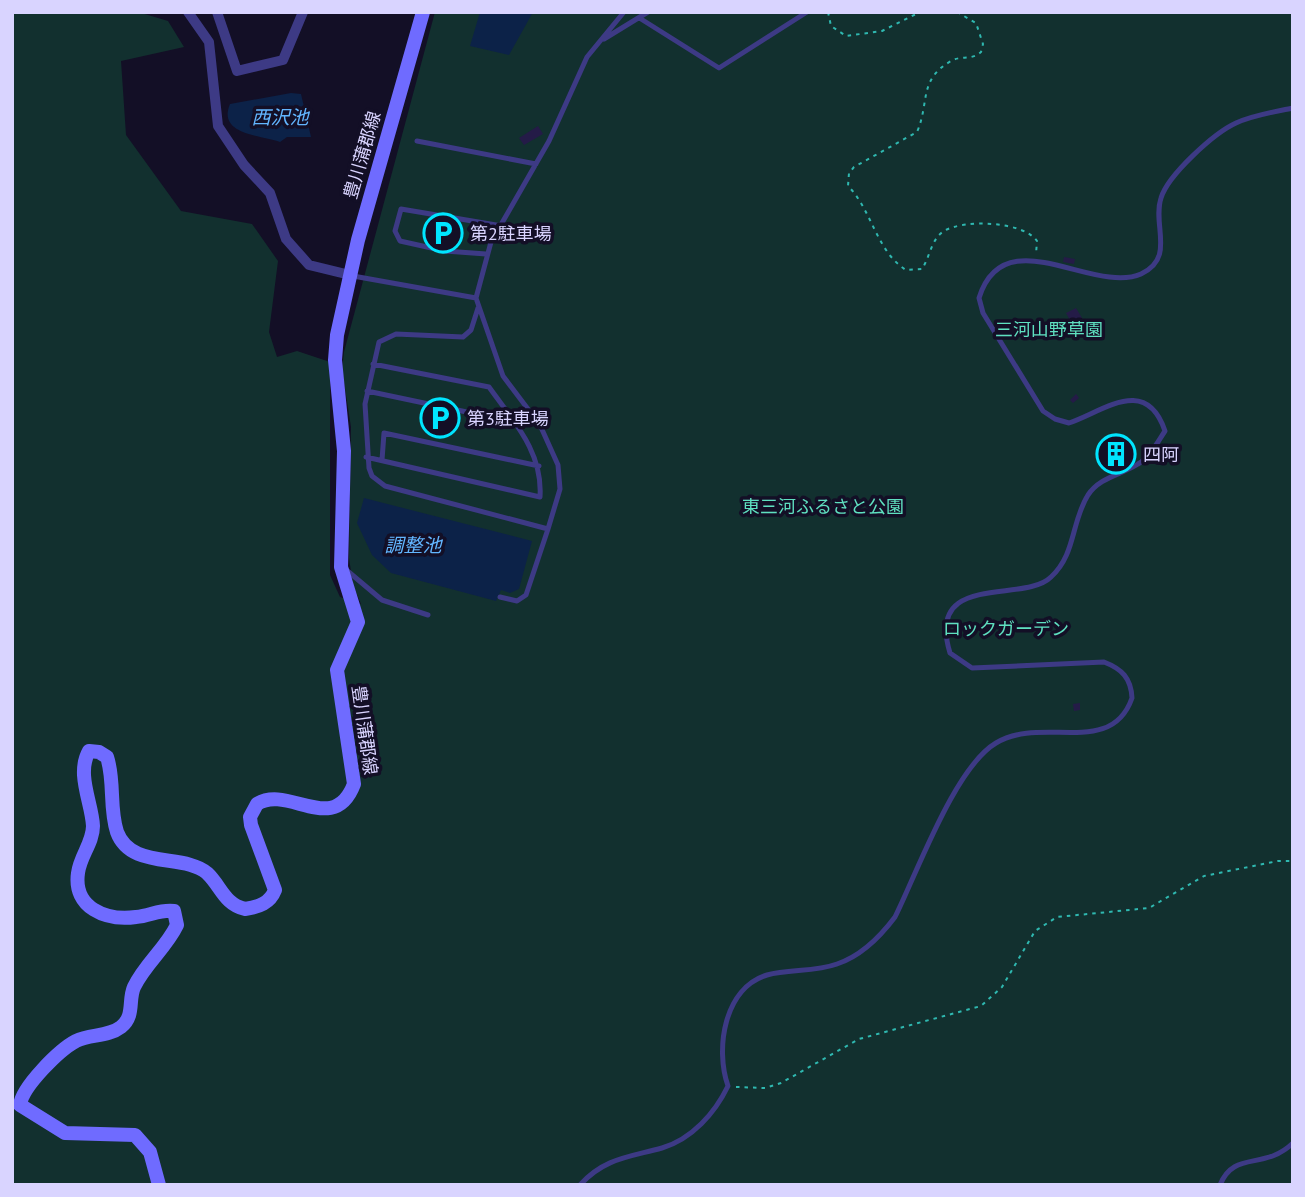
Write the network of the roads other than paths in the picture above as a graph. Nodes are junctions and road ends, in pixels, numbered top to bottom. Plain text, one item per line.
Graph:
1 (188, 12) edge
2 (217, 12) edge
3 (303, 12) edge
4 (423, 12) edge
5 (624, 12) edge
6 (649, 12) edge
7 (807, 12) edge
8 (641, 19) junction
9 (601, 40) junction
10 (1293, 108) edge
11 (417, 141) dead end
12 (536, 164) junction
13 (502, 226) junction
14 (486, 254) junction
15 (350, 275) junction
16 (476, 298) junction
17 (478, 308) junction
18 (373, 365) junction
19 (367, 391) junction
20 (514, 422) junction
21 (366, 457) junction
22 (382, 460) junction
23 (539, 466) junction
24 (548, 529) junction
25 (341, 567) junction
26 (500, 597) dead end
27 (428, 614) dead end
28 (1293, 1143) edge
29 (159, 1185) edge
30 (580, 1185) edge
31 (1220, 1185) edge

1 - 15 street
2 - 3 street
4 - 15 main road, 豊川蒲郡線
5 - 9 lane
6 - 8 lane
7 - 8 lane
8 - 9 lane
9 - 12 lane
10 - 30 lane
11 - 12 lane
12 - 13 lane
13 - 14 lane
13 - 14 lane
14 - 16 lane
15 - 16 lane
15 - 25 main road, 豊川蒲郡線
16 - 17 lane
17 - 18 lane
17 - 24 lane
18 - 19 lane
18 - 20 lane
19 - 20 lane
19 - 21 lane
20 - 23 lane
21 - 22 lane
21 - 24 lane
22 - 23 lane
22 - 23 lane
24 - 26 lane
25 - 27 lane
25 - 29 main road, 豊川蒲郡線
28 - 31 lane

